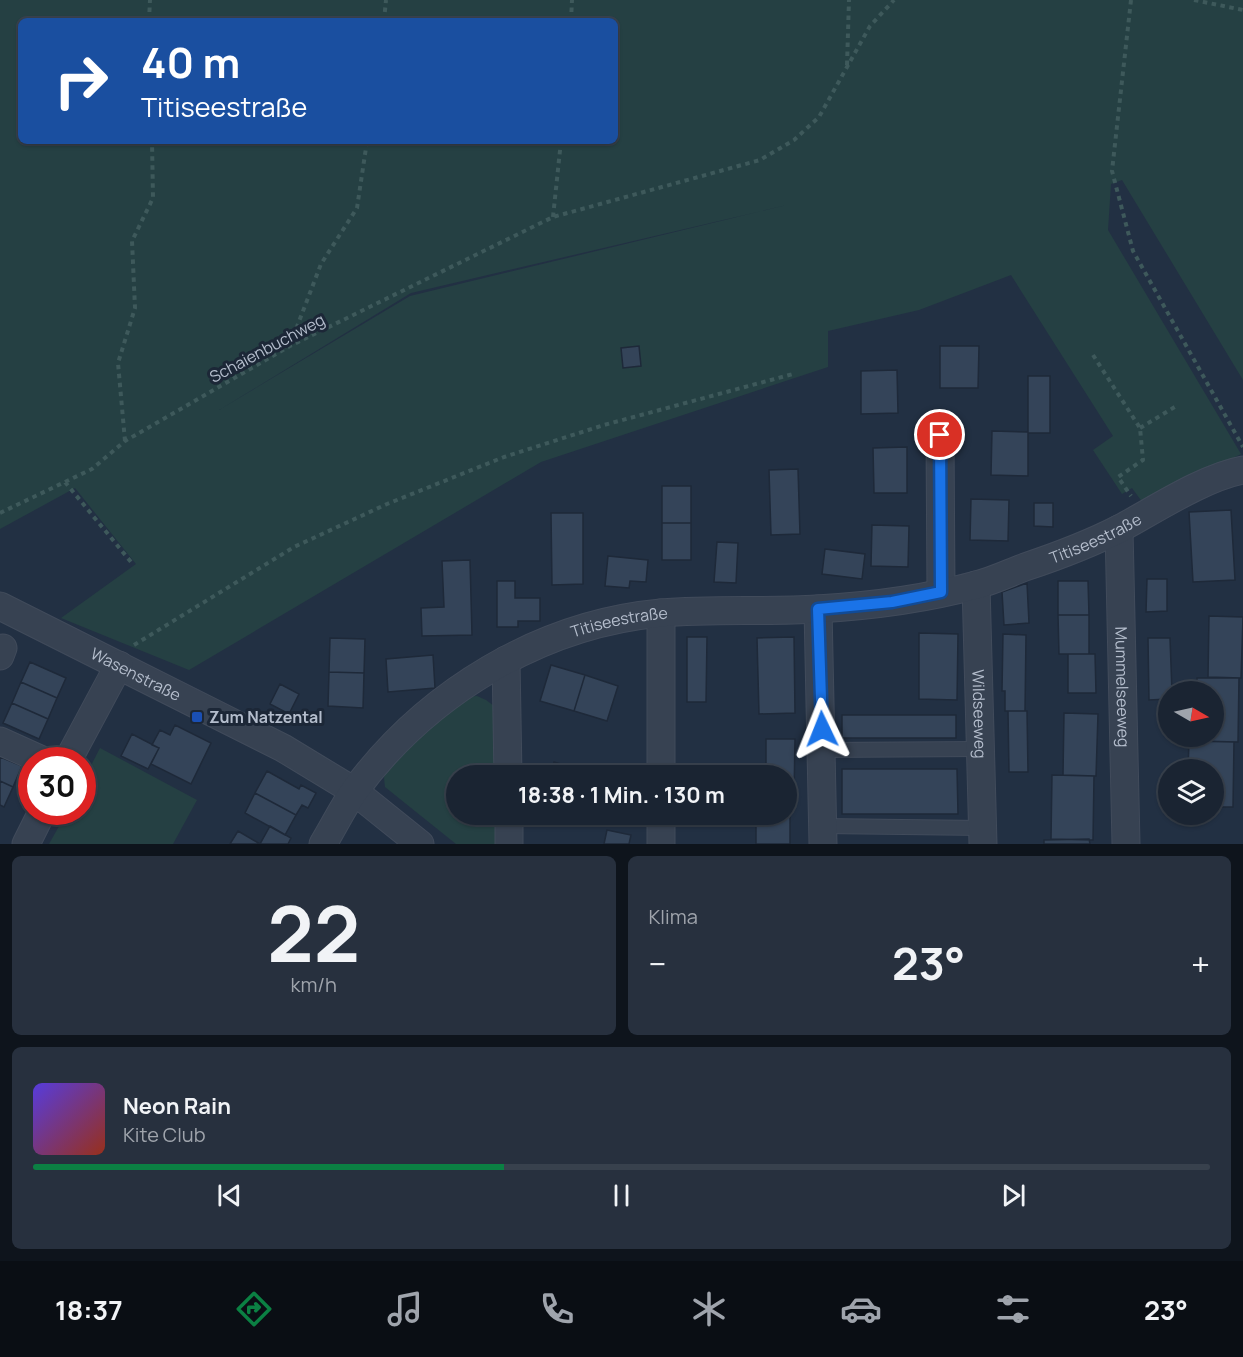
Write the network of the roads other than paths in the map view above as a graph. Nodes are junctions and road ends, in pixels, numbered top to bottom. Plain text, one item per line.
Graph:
1 (940, 435) dead end
2 (1243, 470) edge
3 (1119, 529) junction
4 (976, 585) junction
5 (941, 592) junction
6 (0, 606) edge
7 (818, 609) junction
8 (661, 613) junction
9 (124, 657) junction
10 (506, 660) junction
11 (0, 741) edge
12 (75, 747) edge
13 (18, 749) edge
14 (980, 749) junction
15 (822, 750) junction
16 (508, 765) edge
17 (661, 765) edge
18 (354, 791) junction
19 (36, 825) edge
20 (508, 825) edge
21 (661, 825) edge
22 (823, 835) edge
23 (982, 836) edge
24 (26, 844) edge
25 (323, 844) edge
26 (420, 844) edge
27 (509, 844) edge
28 (661, 844) edge
29 (1126, 844) edge

1 - 5 street
2 - 3 street, Titiseestraße
3 - 4 street, Titiseestraße
3 - 29 street, Mummelseeweg
4 - 5 street, Titiseestraße
4 - 14 street, Wildseeweg
5 - 7 street, Titiseestraße
6 - 9 street, Wasenstraße
7 - 8 street, Titiseestraße
7 - 15 street
8 - 10 street, Titiseestraße
8 - 17 street
9 - 12 street
9 - 18 street, Wasenstraße
10 - 16 street
10 - 18 street, Titiseestraße
11 - 13 street
14 - 15 lane
14 - 23 street, Wildseeweg
15 - 22 street
18 - 25 street, Titiseestraße
18 - 26 street, Wasenstraße
19 - 24 street
20 - 27 street
21 - 28 street
22 - 23 lane

